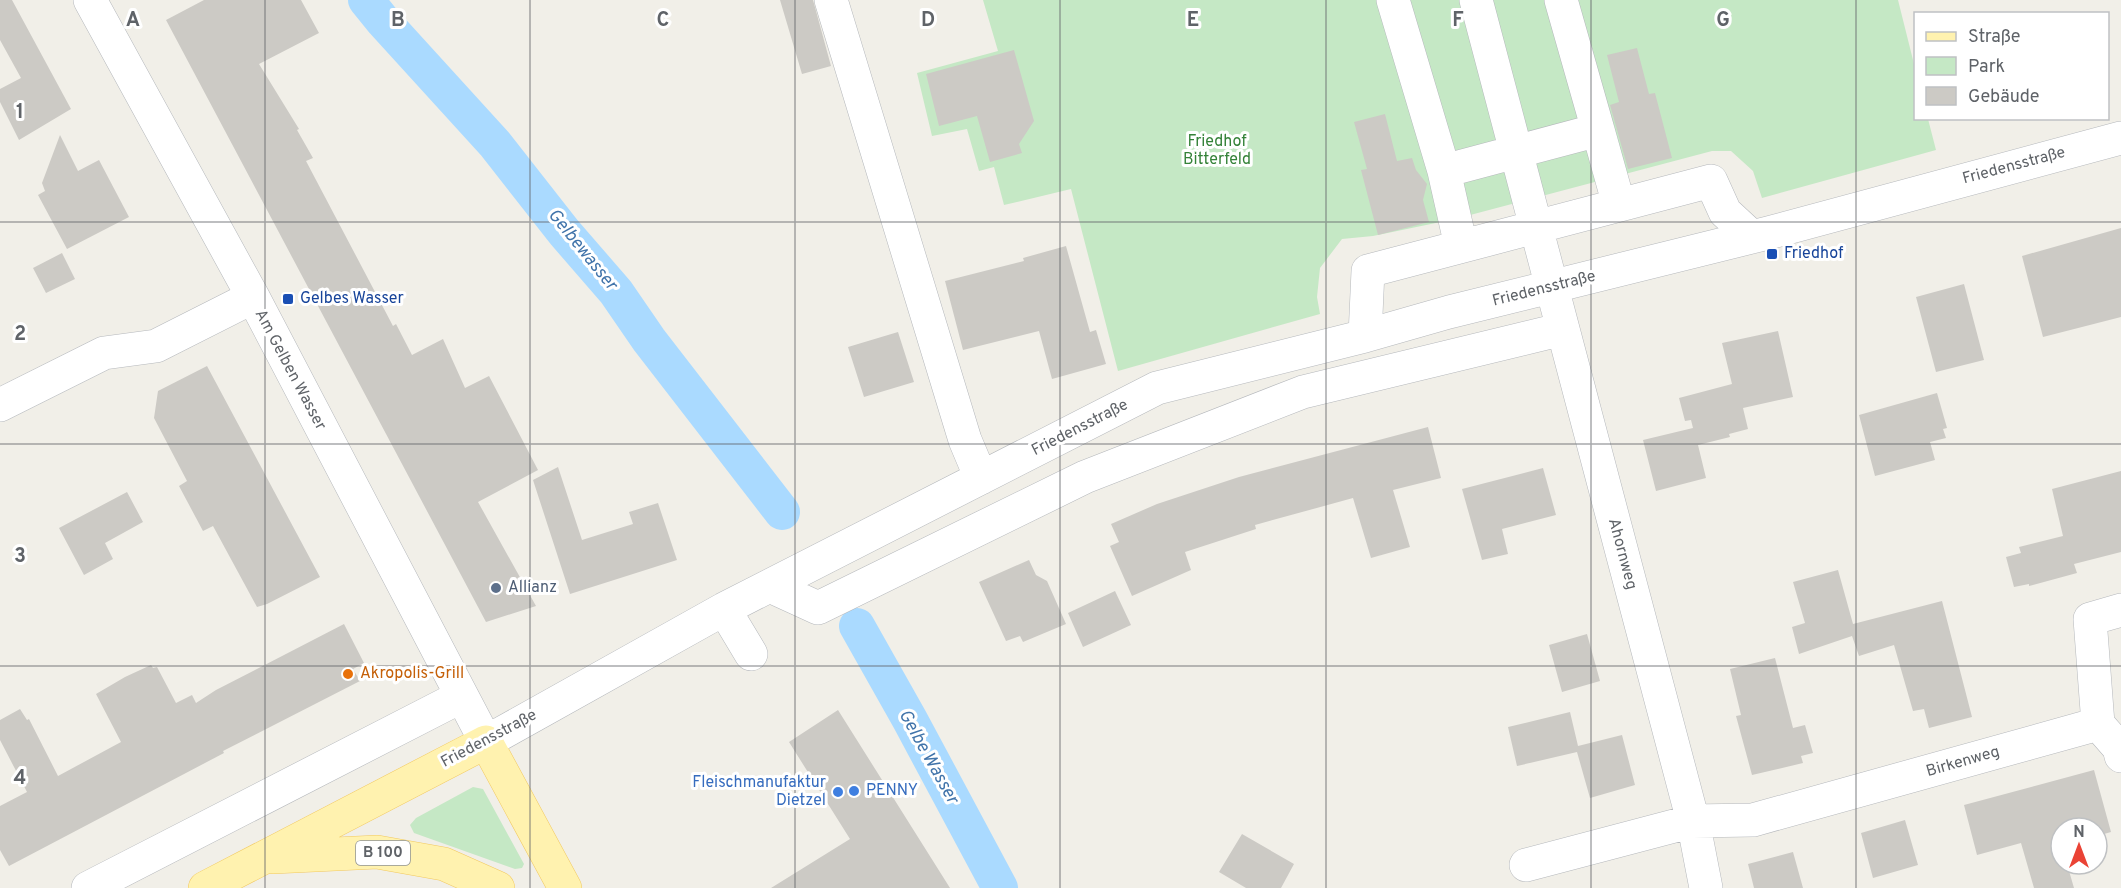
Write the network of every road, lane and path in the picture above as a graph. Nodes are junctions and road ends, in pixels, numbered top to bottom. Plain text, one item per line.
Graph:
1 (90, 0) edge
2 (831, 0) edge
3 (1393, 0) edge
4 (1476, 0) edge
5 (1561, 0) edge
6 (1598, 130) junction
7 (2121, 138) edge
8 (1516, 152) junction
9 (1444, 171) junction
10 (1619, 205) junction
11 (1536, 226) junction
12 (1752, 237) junction
13 (1461, 246) junction
14 (1552, 287) junction
15 (252, 297) junction
16 (1563, 329) junction
17 (1365, 336) junction
18 (0, 405) edge
19 (981, 478) junction
20 (770, 586) junction
21 (724, 609) junction
22 (2121, 610) edge
23 (751, 654) dead end
24 (462, 696) junction
25 (2098, 724) junction
26 (486, 742) junction
27 (2121, 756) edge
28 (1693, 821) junction
29 (263, 857) junction
30 (1526, 865) dead end
31 (88, 888) edge
32 (205, 888) edge
33 (498, 888) edge
34 (565, 888) edge
35 (1706, 888) edge

1 - 15 street, Am Gelben Wasser
2 - 19 street
3 - 9 street
4 - 8 street, Ahornweg
5 - 6 street
6 - 8 street
6 - 10 street
7 - 12 street, Friedensstraße
8 - 9 street
8 - 11 street, Ahornweg
9 - 13 street
10 - 11 street
10 - 12 street
11 - 13 street
11 - 14 street, Ahornweg
12 - 14 street, Friedensstraße
13 - 17 street
14 - 16 street, Ahornweg
14 - 17 street, Friedensstraße
15 - 18 street
15 - 24 street, Am Gelben Wasser
16 - 20 street
16 - 28 street, Ahornweg
17 - 19 street, Friedensstraße
19 - 20 street, Friedensstraße
20 - 21 street, Friedensstraße
21 - 23 street
21 - 26 street, Friedensstraße
22 - 25 street
24 - 26 street, Am Gelben Wasser
24 - 31 street
25 - 27 street
25 - 28 street, Birkenweg
26 - 29 main road, Friedensstraße / B 100
26 - 34 main road
28 - 30 street
28 - 35 street, Ahornweg
29 - 32 main road, Friedensstraße / B 100
29 - 33 main road, B 100

